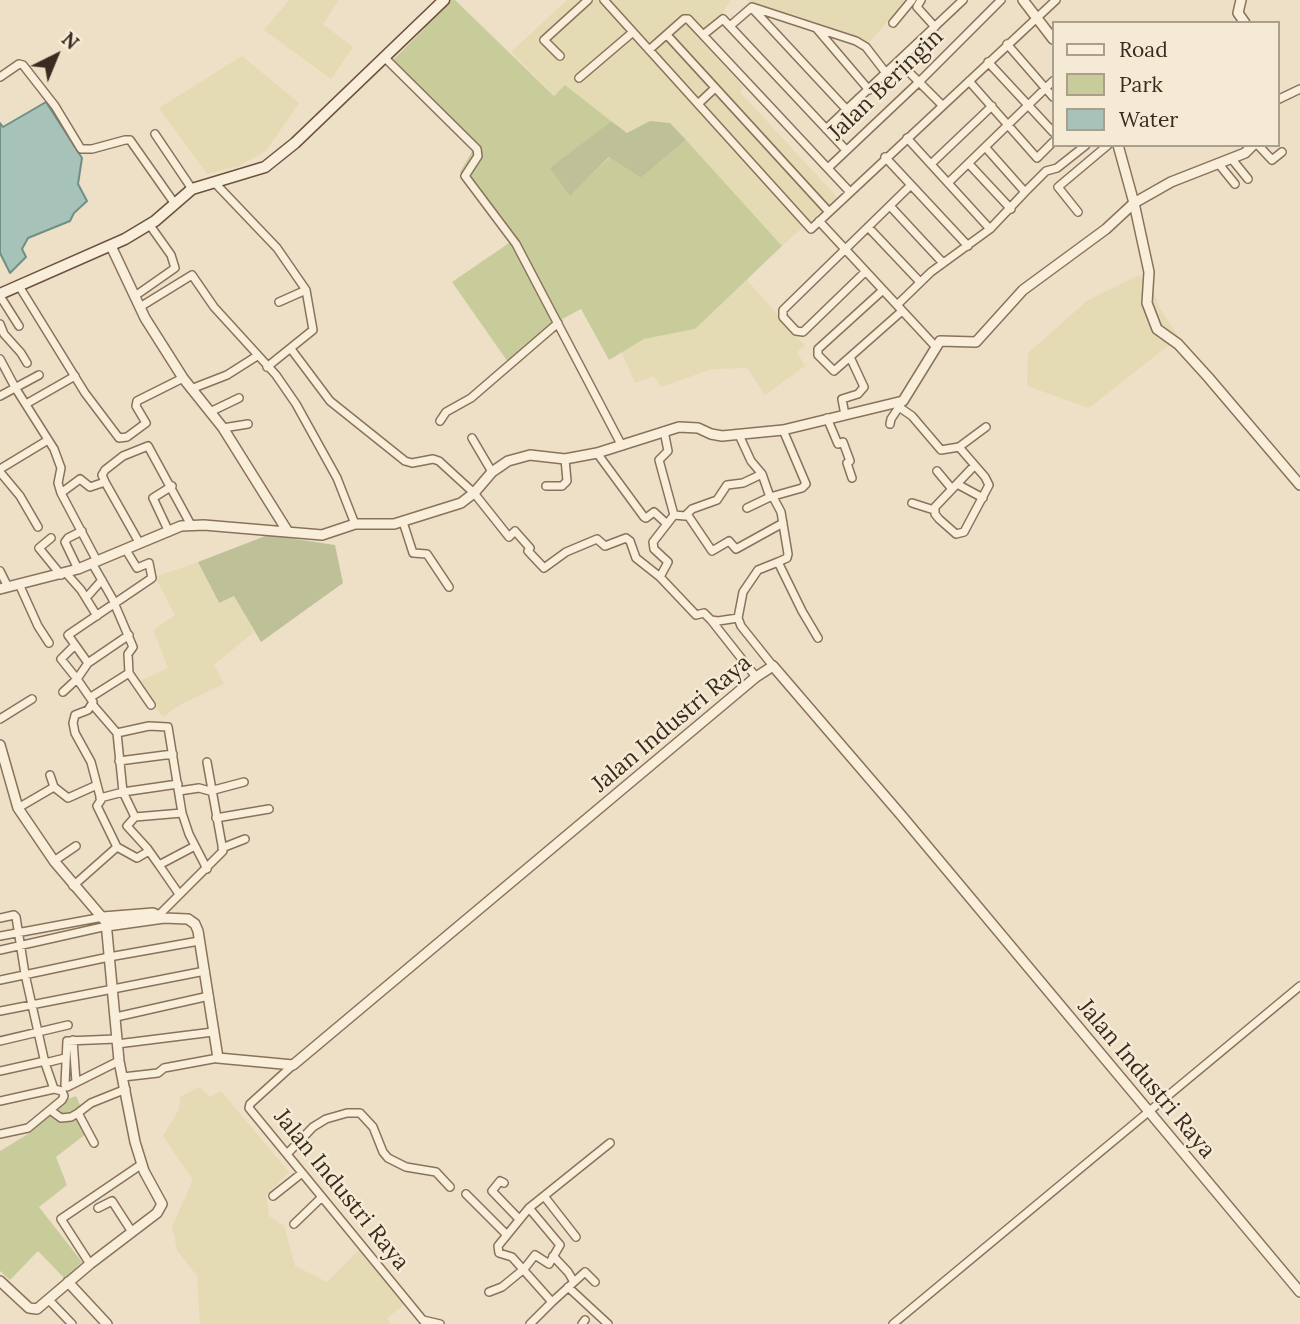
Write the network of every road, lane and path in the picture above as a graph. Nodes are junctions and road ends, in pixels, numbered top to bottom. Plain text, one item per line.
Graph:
1 (444, 0) edge
2 (589, 0) edge
3 (604, 0) edge
4 (912, 0) edge
5 (921, 0) edge
6 (963, 0) edge
7 (1023, 0) edge
8 (1056, 0) edge
9 (1241, 0) edge
10 (998, 1) edge
11 (752, 7) junction
12 (1035, 18) junction
13 (1244, 21) edge
14 (893, 23) dead end
15 (730, 26) junction
16 (935, 27) junction
17 (816, 29) junction
18 (633, 32) junction
19 (667, 35) junction
20 (704, 36) junction
21 (1052, 38) edge
22 (1007, 44) junction
23 (649, 51) junction
24 (560, 56) dead end
25 (384, 57) junction
26 (899, 62) junction
27 (988, 62) junction
28 (886, 73) junction
29 (1, 74) edge
30 (579, 78) dead end
31 (969, 81) junction
32 (919, 82) junction
33 (1052, 82) edge
34 (715, 88) junction
35 (1045, 89) junction
36 (1300, 89) edge
37 (869, 90) junction
38 (1052, 96) edge
39 (1279, 99) edge
40 (698, 104) junction
41 (942, 105) junction
42 (992, 106) junction
43 (1029, 106) junction
44 (847, 110) junction
45 (1010, 125) junction
46 (826, 129) junction
47 (1052, 131) edge
48 (155, 134) dead end
49 (907, 138) junction
50 (1052, 143) edge
51 (1083, 147) edge
52 (1106, 147) edge
53 (1119, 147) edge
54 (1253, 147) edge
55 (1258, 147) edge
56 (986, 148) junction
57 (846, 150) junction
58 (1282, 152) dead end
59 (885, 157) junction
60 (1037, 158) junction
61 (1231, 158) junction
62 (1219, 163) junction
63 (931, 164) junction
64 (969, 164) junction
65 (828, 168) junction
66 (1046, 171) junction
67 (1248, 179) dead end
68 (214, 182) junction
69 (948, 183) junction
70 (1235, 184) dead end
71 (911, 185) junction
72 (191, 189) junction
73 (849, 191) junction
74 (1025, 192) junction
75 (1134, 203) junction
76 (174, 204) junction
77 (890, 206) junction
78 (1011, 209) junction
79 (829, 212) junction
80 (1077, 212) dead end
81 (820, 221) junction
82 (149, 224) junction
83 (868, 227) junction
84 (990, 229) junction
85 (111, 246) junction
86 (968, 246) junction
87 (845, 249) junction
88 (943, 263) junction
89 (865, 272) junction
90 (920, 282) junction
91 (19, 286) junction
92 (306, 290) junction
93 (883, 290) junction
94 (0, 295) edge
95 (135, 296) junction
96 (279, 302) dead end
97 (140, 307) junction
98 (899, 308) junction
99 (558, 323) junction
100 (0, 324) edge
101 (19, 327) dead end
102 (934, 346) junction
103 (290, 349) junction
104 (257, 356) junction
105 (850, 357) junction
106 (0, 359) edge
107 (27, 363) dead end
108 (267, 367) junction
109 (39, 375) dead end
110 (75, 376) junction
111 (183, 378) junction
112 (16, 389) junction
113 (191, 389) junction
114 (0, 396) edge
115 (239, 398) dead end
116 (26, 404) junction
117 (901, 404) junction
118 (210, 412) junction
119 (845, 415) junction
120 (827, 418) junction
121 (440, 421) dead end
122 (248, 424) dead end
123 (890, 424) dead end
124 (986, 426) dead end
125 (223, 428) junction
126 (783, 430) junction
127 (664, 431) junction
128 (739, 435) junction
129 (127, 437) junction
130 (472, 438) dead end
131 (48, 440) junction
132 (622, 446) junction
133 (959, 447) junction
134 (136, 450) junction
135 (597, 453) junction
136 (565, 459) junction
137 (974, 466) junction
138 (0, 470) edge
139 (937, 471) dead end
140 (492, 472) junction
141 (762, 474) junction
142 (852, 478) dead end
143 (105, 482) junction
144 (1300, 485) edge
145 (172, 486) junction
146 (545, 486) dead end
147 (955, 487) junction
148 (474, 493) junction
149 (61, 494) junction
150 (772, 497) junction
151 (983, 498) junction
152 (912, 503) dead end
153 (747, 508) dead end
154 (934, 510) junction
155 (687, 514) junction
156 (674, 515) junction
157 (403, 522) junction
158 (783, 523) junction
159 (191, 524) junction
160 (355, 524) junction
161 (667, 524) junction
162 (38, 527) dead end
163 (82, 531) junction
164 (169, 531) junction
165 (288, 532) junction
166 (51, 538) dead end
167 (140, 544) junction
168 (126, 550) junction
169 (94, 562) junction
170 (778, 562) junction
171 (78, 569) junction
172 (0, 571) edge
173 (63, 574) junction
174 (660, 577) junction
175 (102, 580) junction
176 (19, 584) junction
177 (449, 587) dead end
178 (4, 588) edge
179 (86, 598) junction
180 (115, 605) junction
181 (97, 616) junction
182 (738, 618) junction
183 (710, 620) junction
184 (129, 635) junction
185 (818, 638) dead end
186 (49, 643) dead end
187 (75, 645) junction
188 (88, 663) junction
189 (773, 666) junction
190 (129, 673) junction
191 (756, 677) junction
192 (77, 679) junction
193 (63, 692) dead end
194 (32, 699) dead end
195 (92, 700) junction
196 (151, 705) dead end
197 (0, 719) edge
198 (117, 733) junction
199 (0, 745) edge
200 (173, 754) junction
201 (119, 761) junction
202 (207, 762) dead end
203 (50, 775) dead end
204 (4, 778) edge
205 (244, 782) dead end
206 (97, 786) junction
207 (54, 787) junction
208 (178, 787) junction
209 (211, 790) junction
210 (123, 792) junction
211 (100, 798) junction
212 (18, 808) junction
213 (269, 809) dead end
214 (182, 813) junction
215 (135, 817) junction
216 (216, 818) junction
217 (245, 839) dead end
218 (76, 846) dead end
219 (195, 846) junction
220 (117, 847) junction
221 (222, 848) junction
222 (149, 851) junction
223 (54, 861) junction
224 (159, 865) junction
225 (207, 869) junction
226 (73, 886) junction
227 (179, 894) junction
228 (159, 917) junction
229 (0, 918) edge
230 (105, 922) junction
231 (19, 932) junction
232 (0, 936) edge
233 (199, 941) junction
234 (21, 946) junction
235 (0, 950) edge
236 (109, 957) junction
237 (205, 971) junction
238 (26, 974) junction
239 (0, 980) edge
240 (1300, 986) edge
241 (114, 987) junction
242 (209, 996) junction
243 (32, 1005) junction
244 (0, 1012) edge
245 (116, 1017) junction
246 (68, 1025) dead end
247 (213, 1032) junction
248 (39, 1033) junction
249 (73, 1040) junction
250 (0, 1041) edge
251 (117, 1042) junction
252 (65, 1058) junction
253 (218, 1058) junction
254 (119, 1061) junction
255 (45, 1062) junction
256 (292, 1065) junction
257 (0, 1071) edge
258 (123, 1077) junction
259 (76, 1082) junction
260 (126, 1088) junction
261 (54, 1089) junction
262 (0, 1101) edge
263 (50, 1110) junction
264 (1148, 1112) junction
265 (78, 1113) junction
266 (0, 1134) edge
267 (94, 1143) dead end
268 (610, 1143) dead end
269 (287, 1154) junction
270 (142, 1164) junction
271 (302, 1173) junction
272 (504, 1183) dead end
273 (485, 1184) dead end
274 (450, 1187) dead end
275 (492, 1191) junction
276 (466, 1194) dead end
277 (272, 1196) dead end
278 (544, 1196) junction
279 (322, 1197) junction
280 (98, 1208) dead end
281 (529, 1208) junction
282 (519, 1219) junction
283 (294, 1224) dead end
284 (132, 1232) junction
285 (506, 1234) junction
286 (576, 1237) dead end
287 (553, 1256) junction
288 (90, 1264) junction
289 (524, 1269) junction
290 (0, 1282) edge
291 (68, 1282) junction
292 (595, 1282) dead end
293 (571, 1285) junction
294 (489, 1292) dead end
295 (1300, 1292) edge
296 (49, 1300) junction
297 (552, 1302) junction
298 (424, 1322) edge
299 (72, 1324) edge
300 (107, 1324) edge
301 (440, 1324) edge
302 (530, 1324) edge
303 (608, 1324) edge
304 (893, 1324) edge

1 - 25 main road
2 - 24 street
3 - 18 street
4 - 14 street
5 - 16 street
6 - 16 street
7 - 12 street
8 - 12 street
9 - 13 street
10 - 32 street, Jalan Beringin
11 - 15 street
11 - 17 street
11 - 44 street
12 - 21 street
12 - 22 street
15 - 20 street
15 - 46 street
16 - 26 street
17 - 28 street
17 - 37 street
18 - 23 street
18 - 30 street
19 - 20 street
19 - 23 street
19 - 34 street
20 - 65 street
22 - 27 street
22 - 35 street
23 - 40 street
25 - 68 main road
25 - 99 street
26 - 28 street
26 - 32 street
27 - 31 street
27 - 43 street
28 - 37 street
29 - 76 street
31 - 41 street
31 - 42 street
32 - 41 street
32 - 57 street, Jalan Beringin
33 - 35 street
34 - 40 street
34 - 79 street
35 - 38 street
35 - 43 street
36 - 39 street
37 - 44 street
40 - 81 street
41 - 49 street
42 - 45 street
42 - 63 street
43 - 45 street
43 - 47 street
44 - 46 street
45 - 56 street
45 - 60 street
46 - 57 street
48 - 72 street
49 - 59 street
49 - 63 street
50 - 60 street
51 - 66 street
52 - 80 street
53 - 75 street
54 - 61 street
55 - 58 street
56 - 64 street
56 - 74 street
57 - 65 street, Jalan Beringin
59 - 71 street
59 - 73 street
60 - 66 street
61 - 62 street
61 - 67 street
62 - 70 street
62 - 75 street
63 - 69 street
64 - 69 street
64 - 78 street
65 - 73 street
66 - 74 street
68 - 72 main road
68 - 92 street
69 - 84 street
71 - 77 street
71 - 86 street
72 - 76 main road
73 - 79 street
74 - 78 street
75 - 102 street
75 - 144 street
76 - 82 main road
77 - 83 street
77 - 88 street
78 - 84 street
79 - 81 street
81 - 87 street
82 - 85 main road
82 - 95 street
83 - 87 street
83 - 90 street
84 - 86 street
85 - 91 main road
85 - 95 street
86 - 88 street
87 - 89 street
87 - 89 street
88 - 90 street
89 - 93 street
90 - 98 street
91 - 94 main road
91 - 110 street
92 - 96 street
92 - 103 street
93 - 98 street
93 - 105 street
94 - 101 street
95 - 97 street
97 - 104 street
97 - 111 street
98 - 102 street
98 - 105 street
99 - 121 street
99 - 132 street
100 - 107 street
102 - 117 street
103 - 108 street
103 - 148 street
104 - 108 street
104 - 113 street
105 - 119 street
106 - 112 street
108 - 160 street
109 - 112 street
110 - 116 street
110 - 129 street
111 - 113 street
111 - 129 street
112 - 114 street
112 - 116 street
113 - 118 street
115 - 118 street
116 - 131 street
117 - 119 street
117 - 123 street
117 - 133 street
118 - 125 street
119 - 120 street
120 - 126 street
120 - 142 street
122 - 125 street
124 - 133 street
125 - 165 street
126 - 128 street
126 - 150 street
127 - 128 street
127 - 132 street
127 - 156 street
128 - 141 street
129 - 134 street
130 - 140 street
131 - 138 street
131 - 149 street
132 - 135 street
133 - 137 street
134 - 143 street
134 - 145 street
135 - 136 street
135 - 161 street
136 - 140 street
136 - 146 street
137 - 147 street
137 - 151 street
138 - 162 street
139 - 147 street
140 - 148 street
141 - 150 street
141 - 155 street
143 - 149 street
143 - 167 street
145 - 159 street
145 - 164 street
147 - 151 street
147 - 154 street
148 - 157 street
148 - 174 street
149 - 163 street
150 - 153 street
150 - 158 street
151 - 154 street
152 - 154 street
155 - 156 street
155 - 158 street
156 - 161 street
157 - 160 street
157 - 177 street
158 - 170 street
159 - 164 street
159 - 165 street
160 - 165 street
161 - 174 street
163 - 169 street
163 - 171 street
164 - 167 street
166 - 173 street
167 - 168 street
168 - 169 street
168 - 180 street
169 - 171 street
169 - 175 street
170 - 182 street
170 - 185 street
171 - 173 street
172 - 178 street
173 - 176 street
173 - 179 street
174 - 183 street
175 - 179 street
175 - 180 street
176 - 178 street
176 - 186 street
179 - 181 street
180 - 181 street
180 - 184 street
181 - 187 street
182 - 183 street
182 - 189 street
183 - 191 street
184 - 188 street
184 - 190 street
187 - 188 street
187 - 192 street
188 - 192 street
189 - 191 street, Jalan Industri Raya
189 - 264 street, Jalan Industri Raya
190 - 195 street
190 - 196 street
191 - 256 street, Jalan Industri Raya
192 - 193 street
192 - 195 street
194 - 197 street
195 - 198 street
195 - 206 street
198 - 200 street
198 - 201 street
199 - 204 street
200 - 201 street
200 - 208 street
201 - 210 street
202 - 209 street
203 - 207 street
204 - 212 street
205 - 209 street
206 - 207 street
206 - 211 street
207 - 212 street
208 - 209 street
208 - 210 street
208 - 214 street
209 - 216 street
210 - 211 street
210 - 215 street
211 - 220 street
212 - 223 street
213 - 216 street
214 - 215 street
214 - 219 street
215 - 222 street
216 - 221 street
217 - 221 street
218 - 223 street
219 - 224 street
219 - 225 street
220 - 222 street
220 - 226 street
221 - 225 street
222 - 224 street
223 - 226 street
224 - 227 street
225 - 227 street
226 - 230 street
227 - 228 street
228 - 230 street
228 - 233 street
229 - 231 street
230 - 231 street
230 - 234 street
230 - 236 street
231 - 232 street
231 - 234 street
233 - 236 street
233 - 237 street
234 - 235 street
234 - 238 street
236 - 238 street
236 - 241 street
237 - 241 street
237 - 242 street
238 - 239 street
238 - 243 street
240 - 264 street
241 - 243 street
241 - 245 street
242 - 245 street
242 - 247 street
243 - 244 street
243 - 248 street
245 - 251 street
246 - 248 street
247 - 251 street
247 - 253 street
248 - 250 street
248 - 255 street
249 - 251 street
249 - 252 street
249 - 259 street
251 - 254 street
252 - 255 street
252 - 259 street
253 - 256 street
253 - 258 street
254 - 258 street
254 - 259 street
255 - 257 street
255 - 261 street
256 - 269 street, Jalan Industri Raya
258 - 260 street
260 - 265 street
260 - 270 street
261 - 262 street
261 - 263 street
263 - 265 street
263 - 266 street
264 - 295 street, Jalan Industri Raya
264 - 304 street
265 - 267 street
268 - 278 street
269 - 271 street, Jalan Industri Raya
269 - 274 street
270 - 284 street
270 - 288 street
271 - 277 street
271 - 279 street, Jalan Industri Raya
272 - 275 street
273 - 275 street
275 - 282 street
276 - 285 street
278 - 281 street
278 - 286 street
279 - 283 street
279 - 298 street, Jalan Industri Raya
280 - 284 street
281 - 282 street
281 - 287 street
282 - 285 street
284 - 288 street
285 - 289 street
287 - 289 street
287 - 293 street
288 - 291 street
289 - 294 street
289 - 297 street
290 - 296 street
291 - 296 street
291 - 300 street
292 - 293 street
293 - 297 street
293 - 303 street
296 - 299 street
297 - 302 street
298 - 301 street

